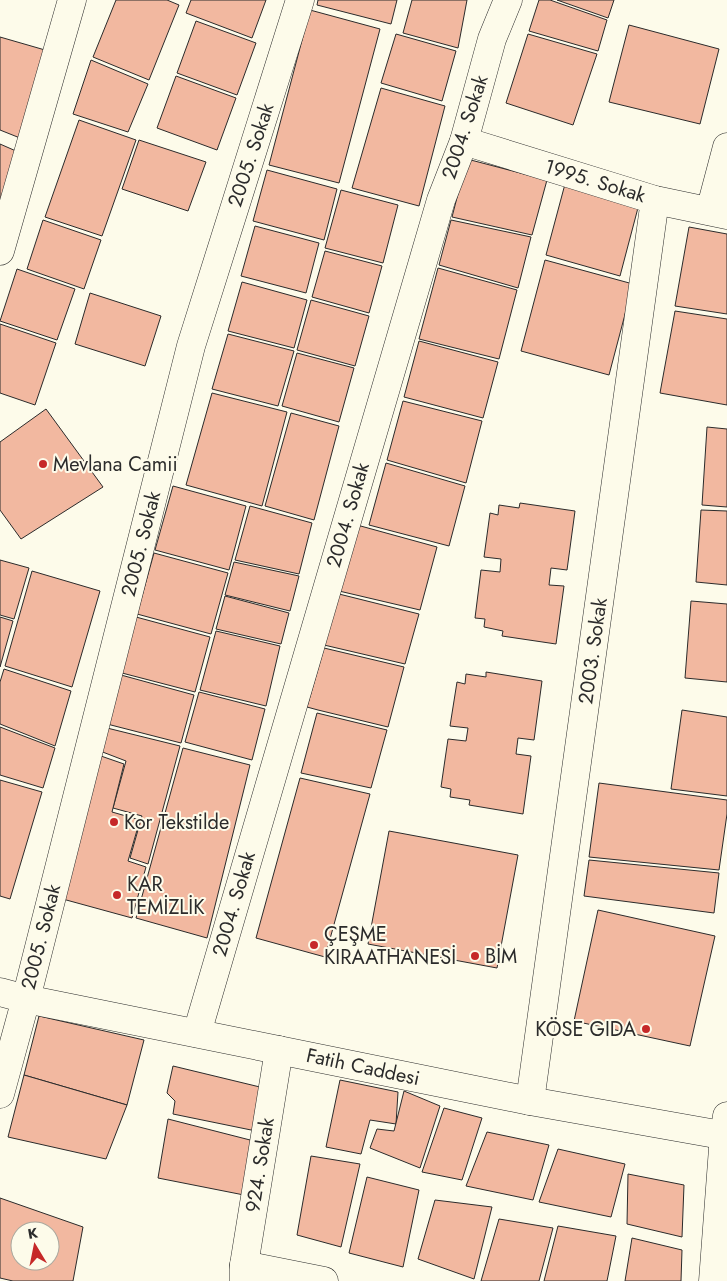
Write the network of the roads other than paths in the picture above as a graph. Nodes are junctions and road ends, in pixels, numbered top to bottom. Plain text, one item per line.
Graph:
1 (72, 0) edge
2 (300, 0) edge
3 (508, 0) edge
4 (464, 141) junction
5 (727, 147) edge
6 (655, 200) junction
7 (718, 213) edge
8 (0, 251) edge
9 (0, 992) edge
10 (26, 999) junction
11 (197, 1033) junction
12 (279, 1050) junction
13 (0, 1094) edge
14 (530, 1101) junction
15 (726, 1129) edge
16 (244, 1273) edge
17 (324, 1281) edge
18 (713, 1281) edge

1 - 8 street
2 - 10 street, 2005. Sokak
3 - 4 street, 2004. Sokak
4 - 6 street, 1995. Sokak
4 - 11 street, 2004. Sokak
5 - 7 street
6 - 7 street, 1995. Sokak
6 - 14 street, 2003. Sokak
9 - 10 street, Fatih Caddesi
10 - 11 street, Fatih Caddesi
10 - 13 street, 2005. Sokak
11 - 12 street, Fatih Caddesi
12 - 14 street, Fatih Caddesi
12 - 16 street, 924. Sokak
14 - 15 street, Fatih Caddesi
15 - 18 street
16 - 17 street

